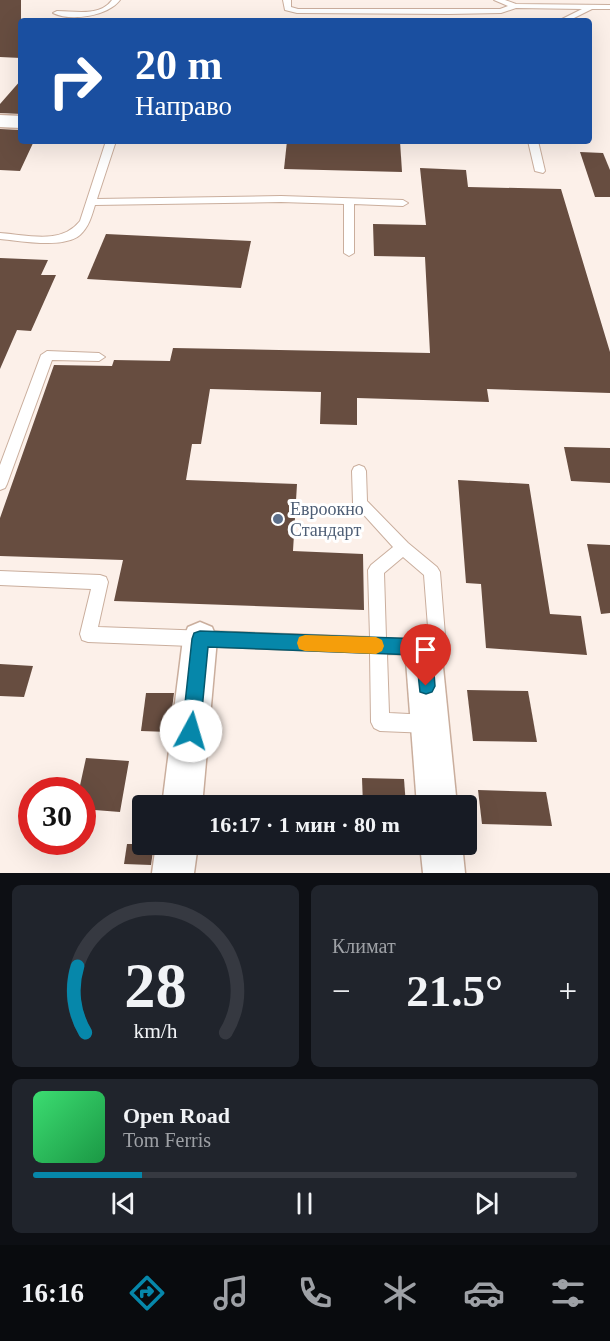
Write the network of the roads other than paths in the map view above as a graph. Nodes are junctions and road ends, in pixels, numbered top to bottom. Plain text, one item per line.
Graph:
1 (116, 0) edge
2 (287, 0) edge
3 (498, 0) edge
4 (515, 6) junction
5 (593, 6) junction
6 (610, 7) edge
7 (57, 13) dead end
8 (568, 18) edge
9 (0, 121) edge
10 (18, 122) edge
11 (110, 144) edge
12 (534, 144) edge
13 (540, 171) dead end
14 (349, 201) junction
15 (92, 202) junction
16 (403, 203) dead end
17 (0, 236) edge
18 (349, 253) dead end
19 (99, 357) dead end
20 (359, 471) dead end
21 (0, 484) edge
22 (403, 548) junction
23 (0, 578) edge
24 (200, 639) junction
25 (378, 646) junction
26 (423, 648) junction
27 (429, 724) junction
28 (183, 795) edge
29 (436, 795) edge
30 (175, 855) edge
31 (442, 855) edge
32 (173, 873) edge
33 (444, 873) edge

1 - 7 lane
2 - 4 lane
3 - 4 lane
4 - 5 lane
5 - 6 lane
5 - 8 lane
9 - 10 street
11 - 15 lane
12 - 13 lane
14 - 15 lane
14 - 16 lane
14 - 18 lane
15 - 17 lane
19 - 21 lane
20 - 22 lane
22 - 25 lane
22 - 26 lane
23 - 24 lane
24 - 25 lane
24 - 28 street
25 - 26 lane
25 - 27 lane
26 - 27 street
27 - 29 street
30 - 32 street
31 - 33 street

